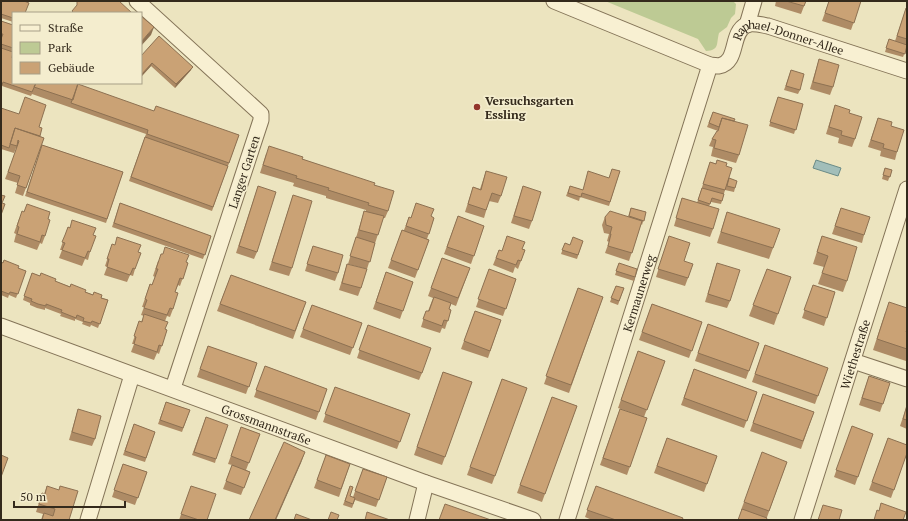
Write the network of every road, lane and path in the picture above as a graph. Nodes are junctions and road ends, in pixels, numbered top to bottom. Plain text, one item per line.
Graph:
1 (137, 1) edge
2 (554, 1) edge
3 (754, 1) edge
4 (747, 24) junction
5 (710, 65) junction
6 (907, 70) edge
7 (907, 189) edge
8 (1, 326) edge
9 (854, 361) junction
10 (132, 375) junction
11 (907, 379) edge
12 (173, 388) junction
13 (426, 483) junction
14 (88, 520) edge
15 (417, 520) edge
16 (533, 520) edge
17 (567, 520) edge
18 (802, 520) edge

1 - 12 street, Langer Garten
2 - 5 street
3 - 4 street
4 - 5 street, Raphael-Donner-Allee
4 - 6 street, Raphael-Donner-Allee
5 - 17 street, Kermaunerweg
7 - 9 street, Wiethestraße
8 - 10 street, Grossmannstraße
9 - 11 street
9 - 18 street, Wiethestraße
10 - 12 street, Grossmannstraße
10 - 14 street
12 - 13 street, Grossmannstraße
13 - 15 street
13 - 16 street, Grossmannstraße

